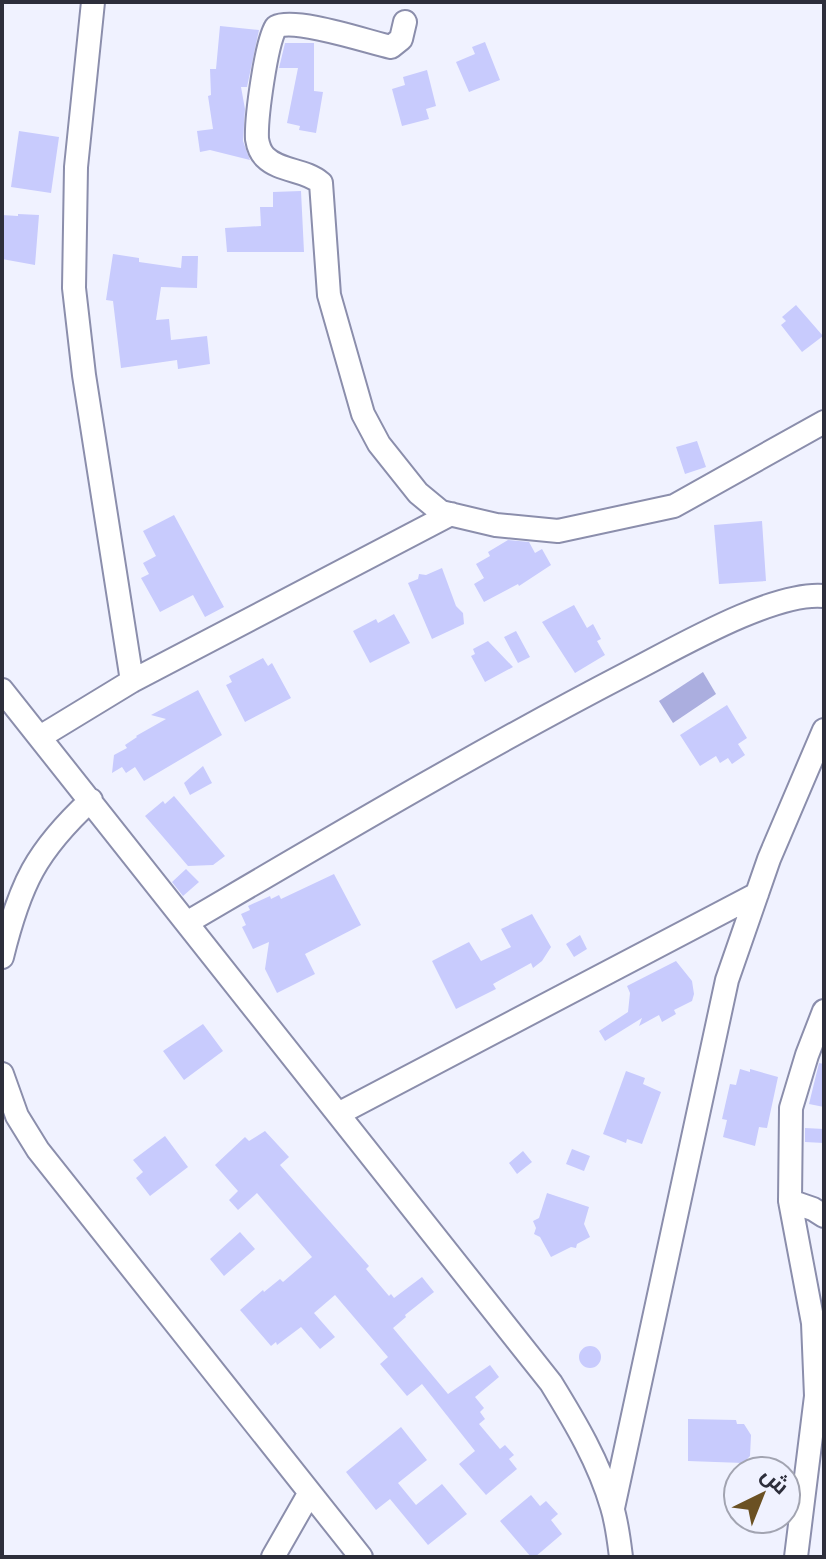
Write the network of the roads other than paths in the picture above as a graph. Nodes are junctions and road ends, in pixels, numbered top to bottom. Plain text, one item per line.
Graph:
1 (93, 2) edge
2 (405, 22) dead end
3 (824, 422) edge
4 (451, 514) junction
5 (824, 596) edge
6 (132, 681) junction
7 (2, 690) edge
8 (824, 730) edge
9 (40, 737) junction
10 (91, 800) junction
11 (757, 894) junction
12 (188, 922) junction
13 (2, 957) edge
14 (824, 1011) edge
15 (2, 1074) edge
16 (338, 1114) junction
17 (790, 1201) junction
18 (824, 1216) edge
19 (309, 1494) junction
20 (613, 1509) junction
21 (273, 1557) edge
22 (361, 1557) edge
23 (621, 1557) edge
24 (796, 1557) edge

1 - 6 street
2 - 4 street
3 - 4 street
4 - 6 street
5 - 12 street
6 - 9 street
7 - 9 street
8 - 11 street
9 - 10 street
10 - 12 street
10 - 13 street
11 - 16 street
11 - 20 street
12 - 16 street
14 - 17 street
15 - 19 street
16 - 20 street
17 - 18 street
17 - 24 street
19 - 21 street
19 - 22 street
20 - 23 street

